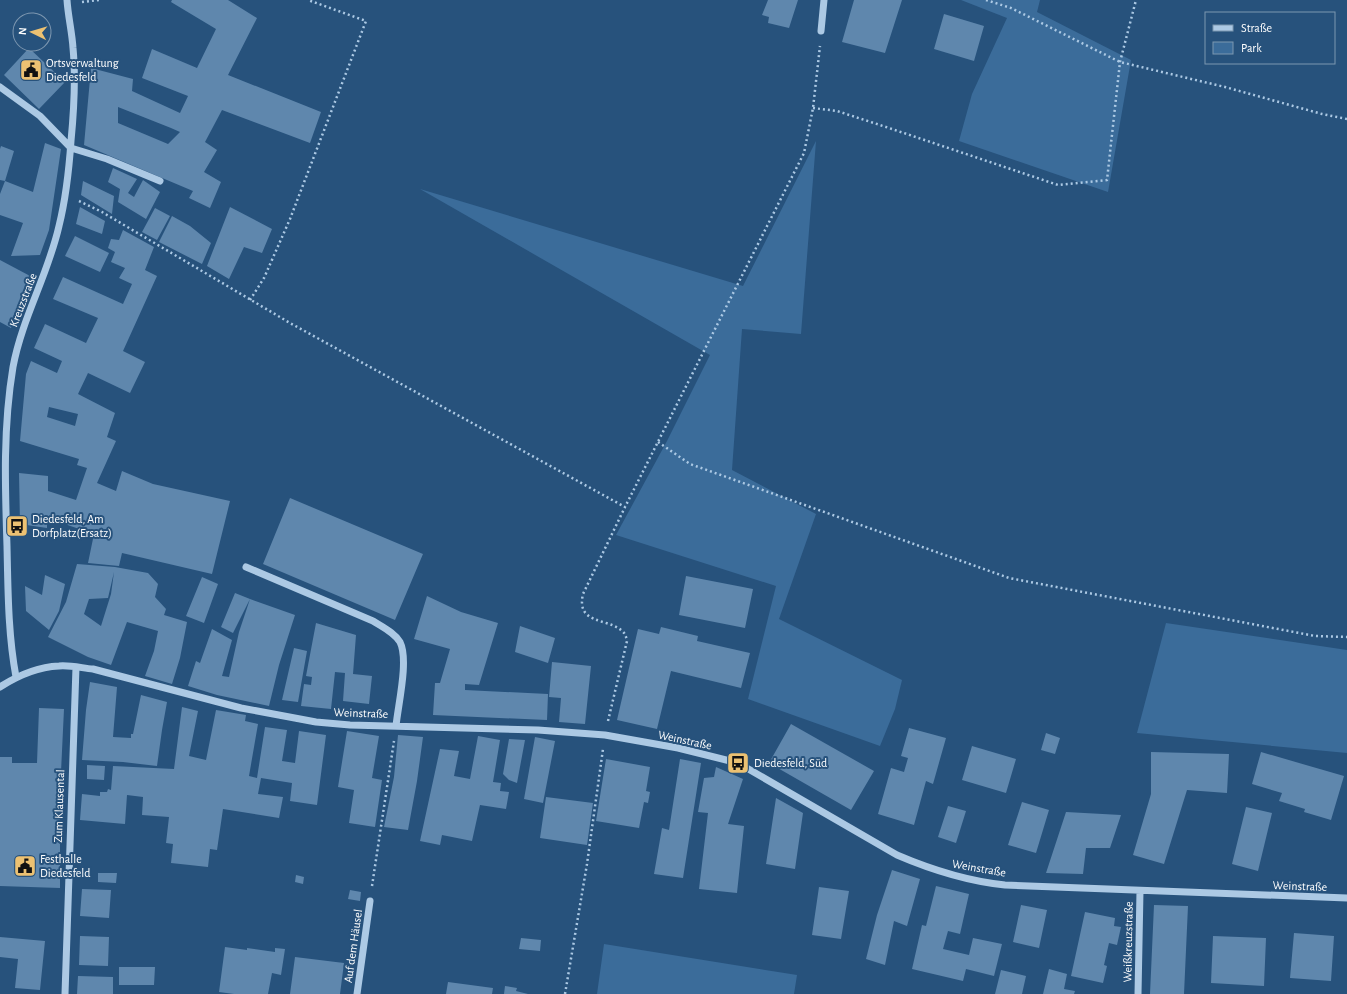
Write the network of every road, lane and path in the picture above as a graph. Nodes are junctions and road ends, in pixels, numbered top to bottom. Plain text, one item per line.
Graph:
1 (67, 0) edge
2 (308, 0) edge
3 (824, 0) edge
4 (986, 0) edge
5 (1136, 0) edge
6 (821, 31) joint
7 (1120, 62) junction
8 (0, 87) edge
9 (813, 108) junction
10 (1347, 119) edge
11 (71, 148) junction
12 (160, 181) dead end
13 (66, 194) junction
14 (250, 300) junction
15 (658, 442) junction
16 (625, 507) junction
17 (4, 566) edge
18 (246, 567) dead end
19 (1347, 637) edge
20 (76, 667) junction
21 (16, 677) junction
22 (0, 687) edge
23 (396, 726) junction
24 (605, 735) junction
25 (1140, 891) junction
26 (1347, 898) edge
27 (370, 901) joint
28 (65, 994) edge
29 (357, 994) edge
30 (565, 994) edge
31 (1138, 994) edge

1 - 11 street, Kreuzstraße
2 - 14 path
3 - 6 street
4 - 7 path
5 - 7 path
6 - 9 path
7 - 9 path
7 - 10 path
8 - 11 street
9 - 15 path
11 - 12 street
11 - 13 street, Kreuzstraße
13 - 14 path
13 - 17 street, Kreuzstraße
14 - 16 path
15 - 16 path
15 - 19 path
16 - 24 path
17 - 21 street, Kreuzstraße
18 - 23 street
20 - 21 street, Weinstraße
20 - 23 street, Weinstraße
20 - 28 street, Zum Klausental
21 - 22 street, Weinstraße
23 - 24 street, Weinstraße
23 - 27 path
24 - 25 street, Weinstraße
24 - 30 path
25 - 26 street, Weinstraße
25 - 31 street, Weißkreuzstraße
27 - 29 street, Auf dem Häusel

